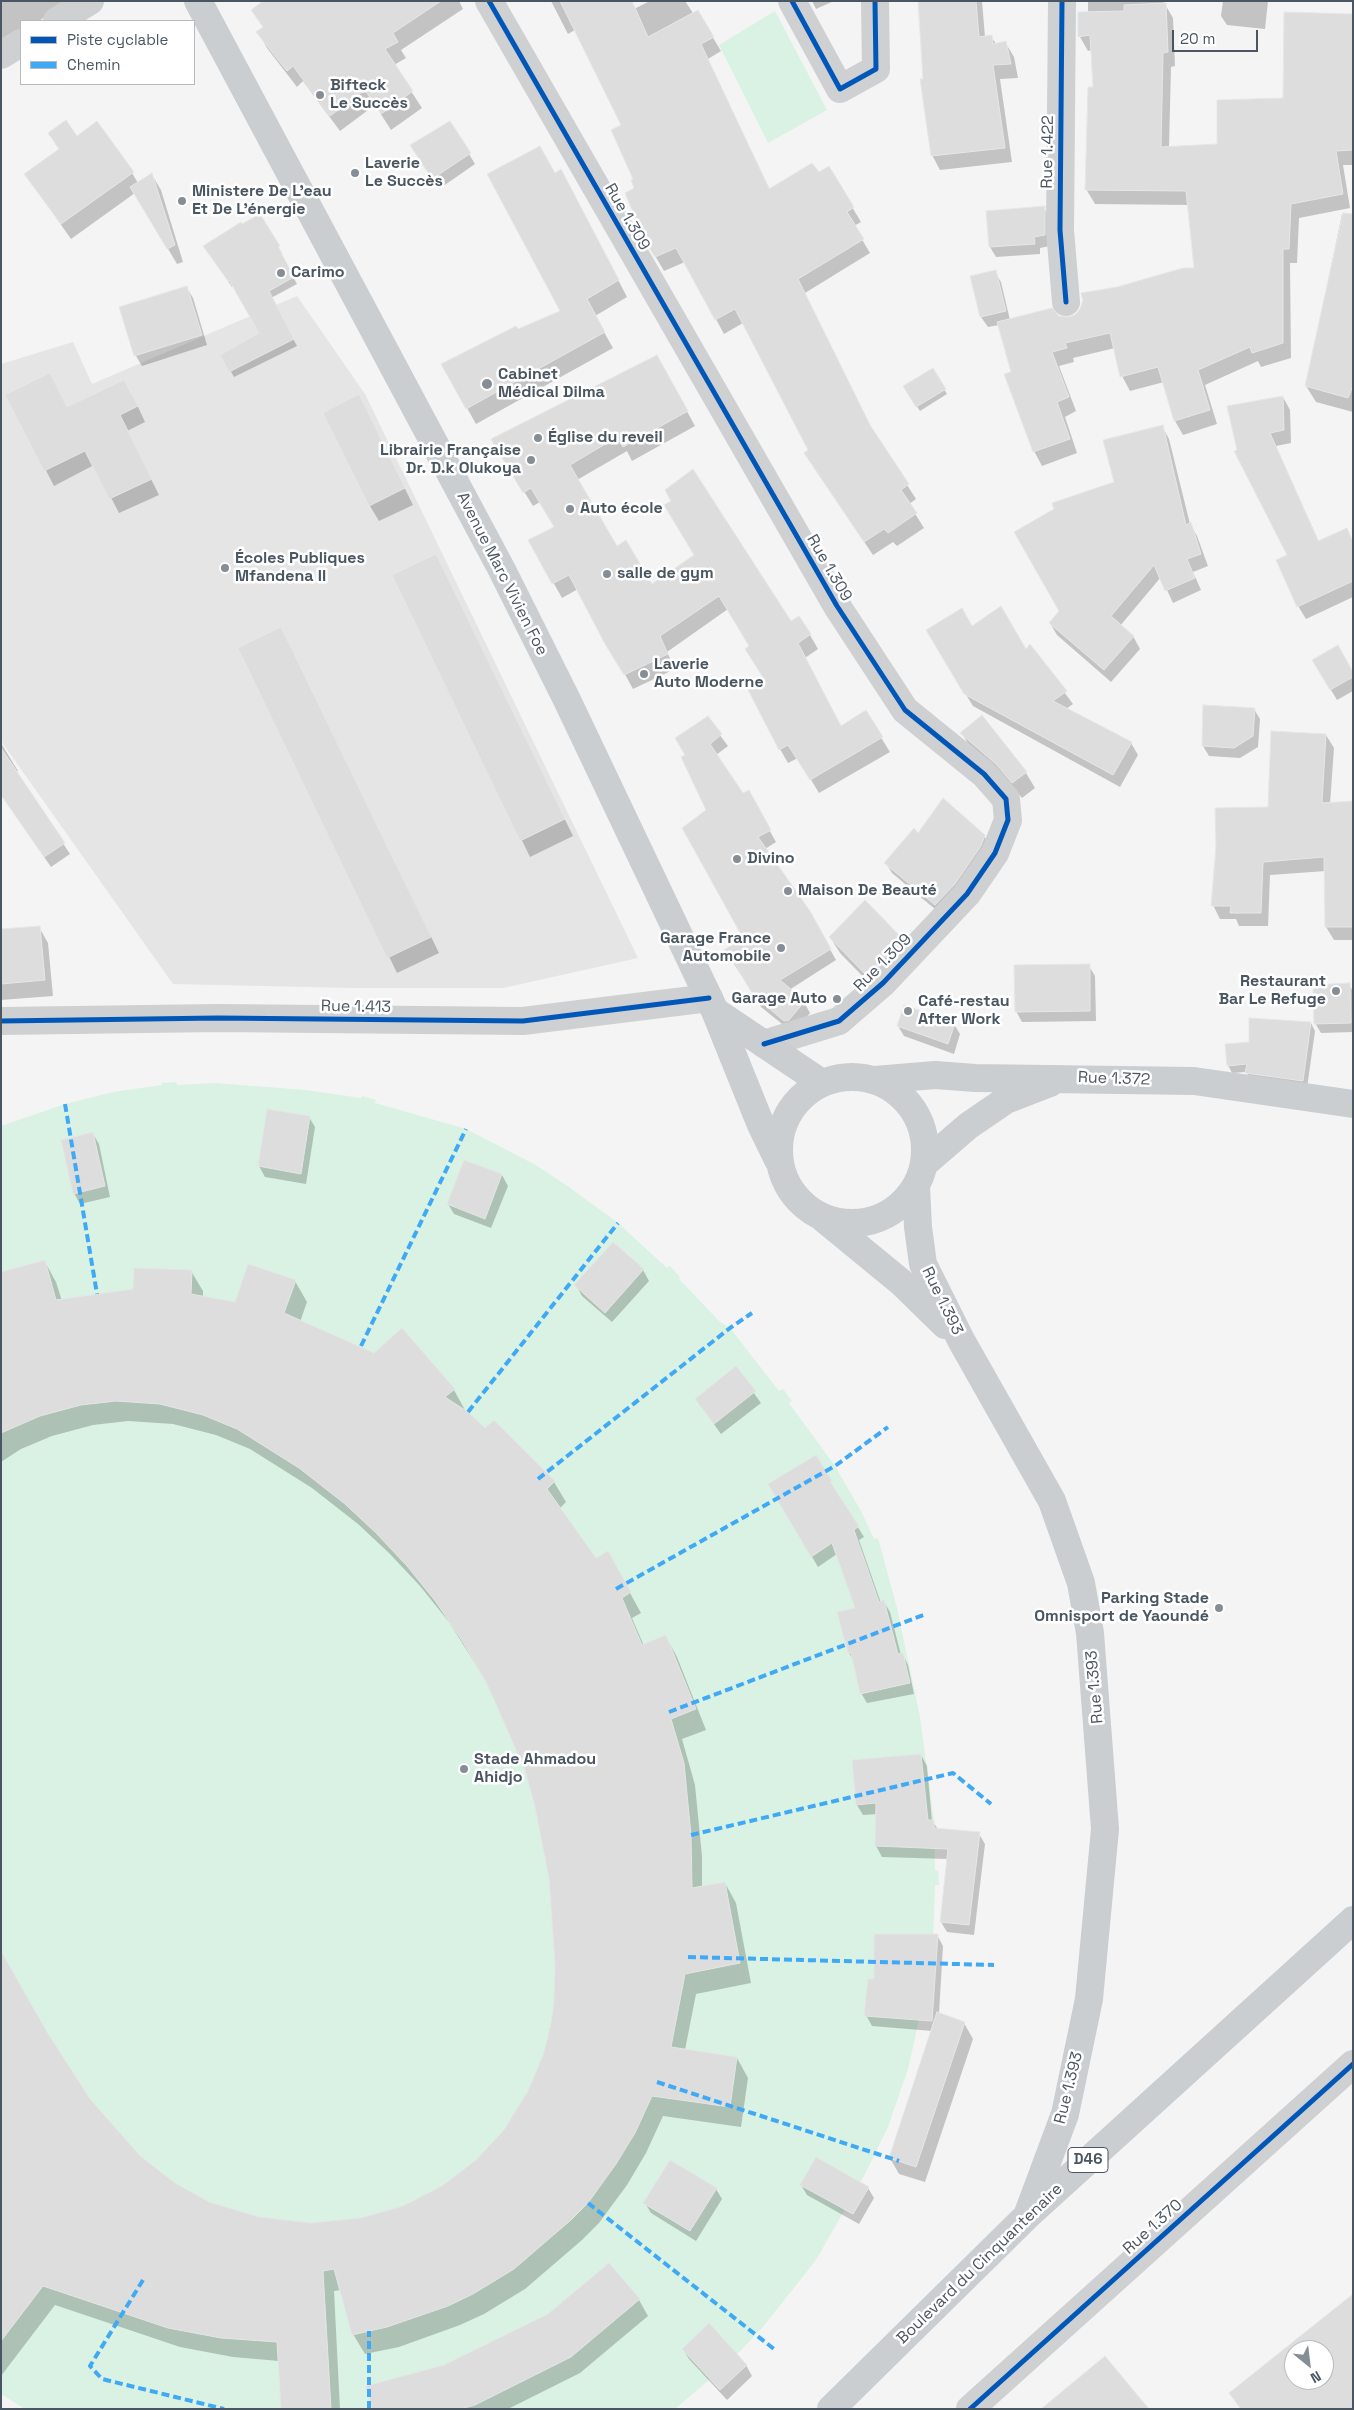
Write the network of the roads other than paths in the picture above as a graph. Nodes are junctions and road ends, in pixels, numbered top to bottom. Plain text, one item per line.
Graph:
1 (90, 1) edge
2 (198, 1) edge
3 (489, 1) edge
4 (792, 1) edge
5 (875, 1) edge
6 (1062, 1) edge
7 (59, 20) edge
8 (20, 44) edge
9 (1, 55) edge
10 (1066, 302) dead end
11 (712, 1004) junction
12 (1, 1021) edge
13 (764, 1044) junction
14 (1063, 1078) junction
15 (875, 1080) junction
16 (822, 1083) junction
17 (1353, 1104) edge
18 (778, 1160) junction
19 (920, 1175) junction
20 (824, 1219) junction
21 (961, 1340) junction
22 (1353, 1920) edge
23 (1353, 2064) edge
24 (1027, 2216) junction
25 (831, 2409) edge
26 (970, 2409) edge

1 - 7 street
2 - 11 main road, Avenue Marc Vivien Foe
3 - 13 street, Rue 1.309
4 - 5 street
6 - 10 street, Rue 1.422
8 - 9 street
11 - 12 street, Rue 1.413
11 - 13 main road
11 - 18 main road, Avenue Marc Vivien Foe
13 - 16 main road
14 - 15 main road, Rue 1.372
14 - 17 main road, Rue 1.372
14 - 19 main road
15 - 16 main road
15 - 19 main road
16 - 18 main road
18 - 20 main road
19 - 20 main road
19 - 21 main road, Rue 1.393
20 - 21 main road
21 - 24 main road, Rue 1.393
22 - 24 main road, Boulevard du Cinquantenaire / D46
23 - 26 street, Rue 1.370
24 - 25 main road, Boulevard du Cinquantenaire / D46

